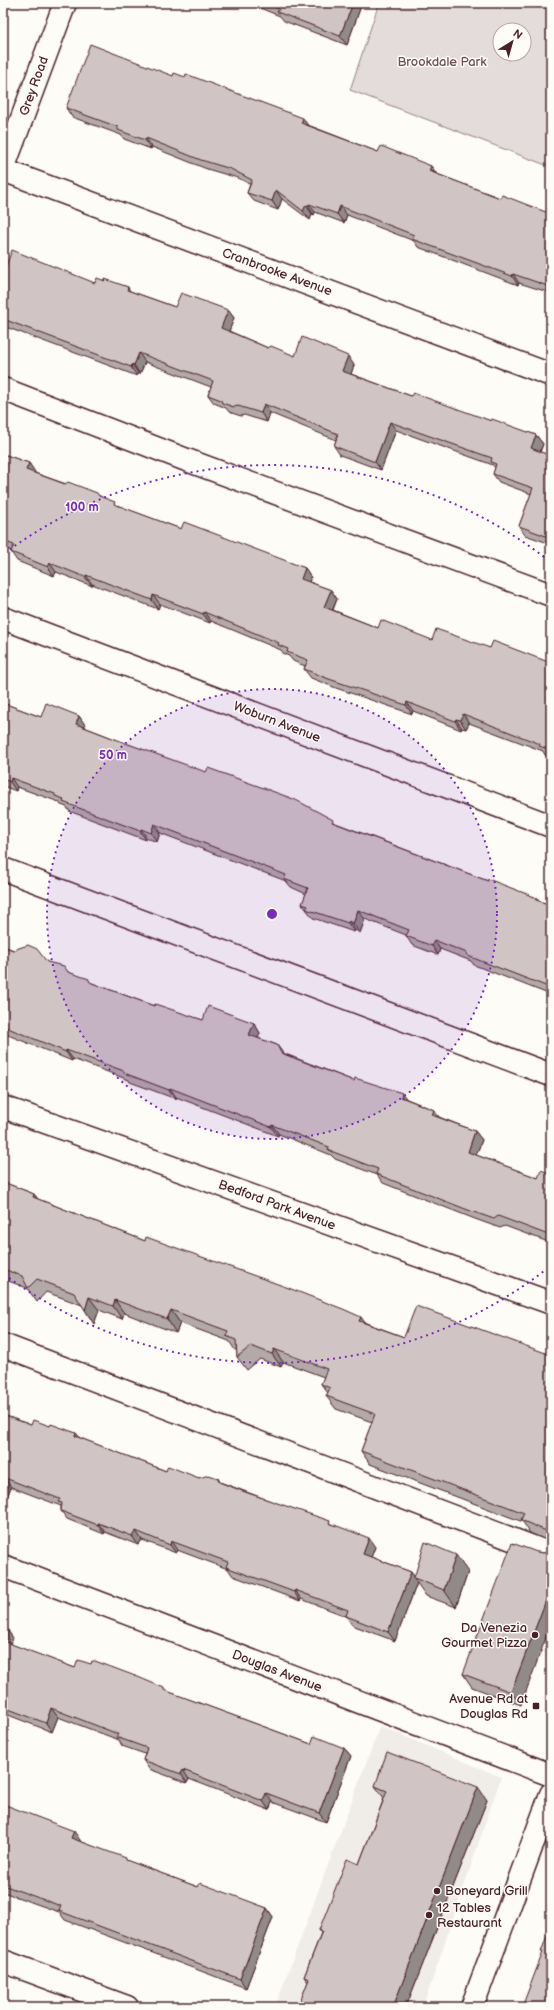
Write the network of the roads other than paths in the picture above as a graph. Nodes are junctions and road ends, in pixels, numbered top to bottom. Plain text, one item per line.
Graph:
1 (65, 3) edge
2 (3, 170) edge
3 (551, 375) edge
4 (3, 389) edge
5 (551, 595) edge
6 (3, 618) edge
7 (551, 826) edge
8 (3, 869) edge
9 (551, 1075) edge
10 (3, 1107) edge
11 (551, 1303) edge
12 (3, 1345) edge
13 (551, 1554) edge
14 (3, 1566) edge
15 (551, 1775) edge
16 (551, 1794) edge
17 (3, 1960) edge
18 (127, 2007) edge
19 (472, 2007) edge

1 - 2 street, Grey Road
2 - 3 street, Cranbrooke Avenue
4 - 5 street
6 - 7 street, Woburn Avenue
8 - 9 street
10 - 11 street, Bedford Park Avenue
12 - 13 street
14 - 15 street, Douglas Avenue
16 - 19 street
17 - 18 street

